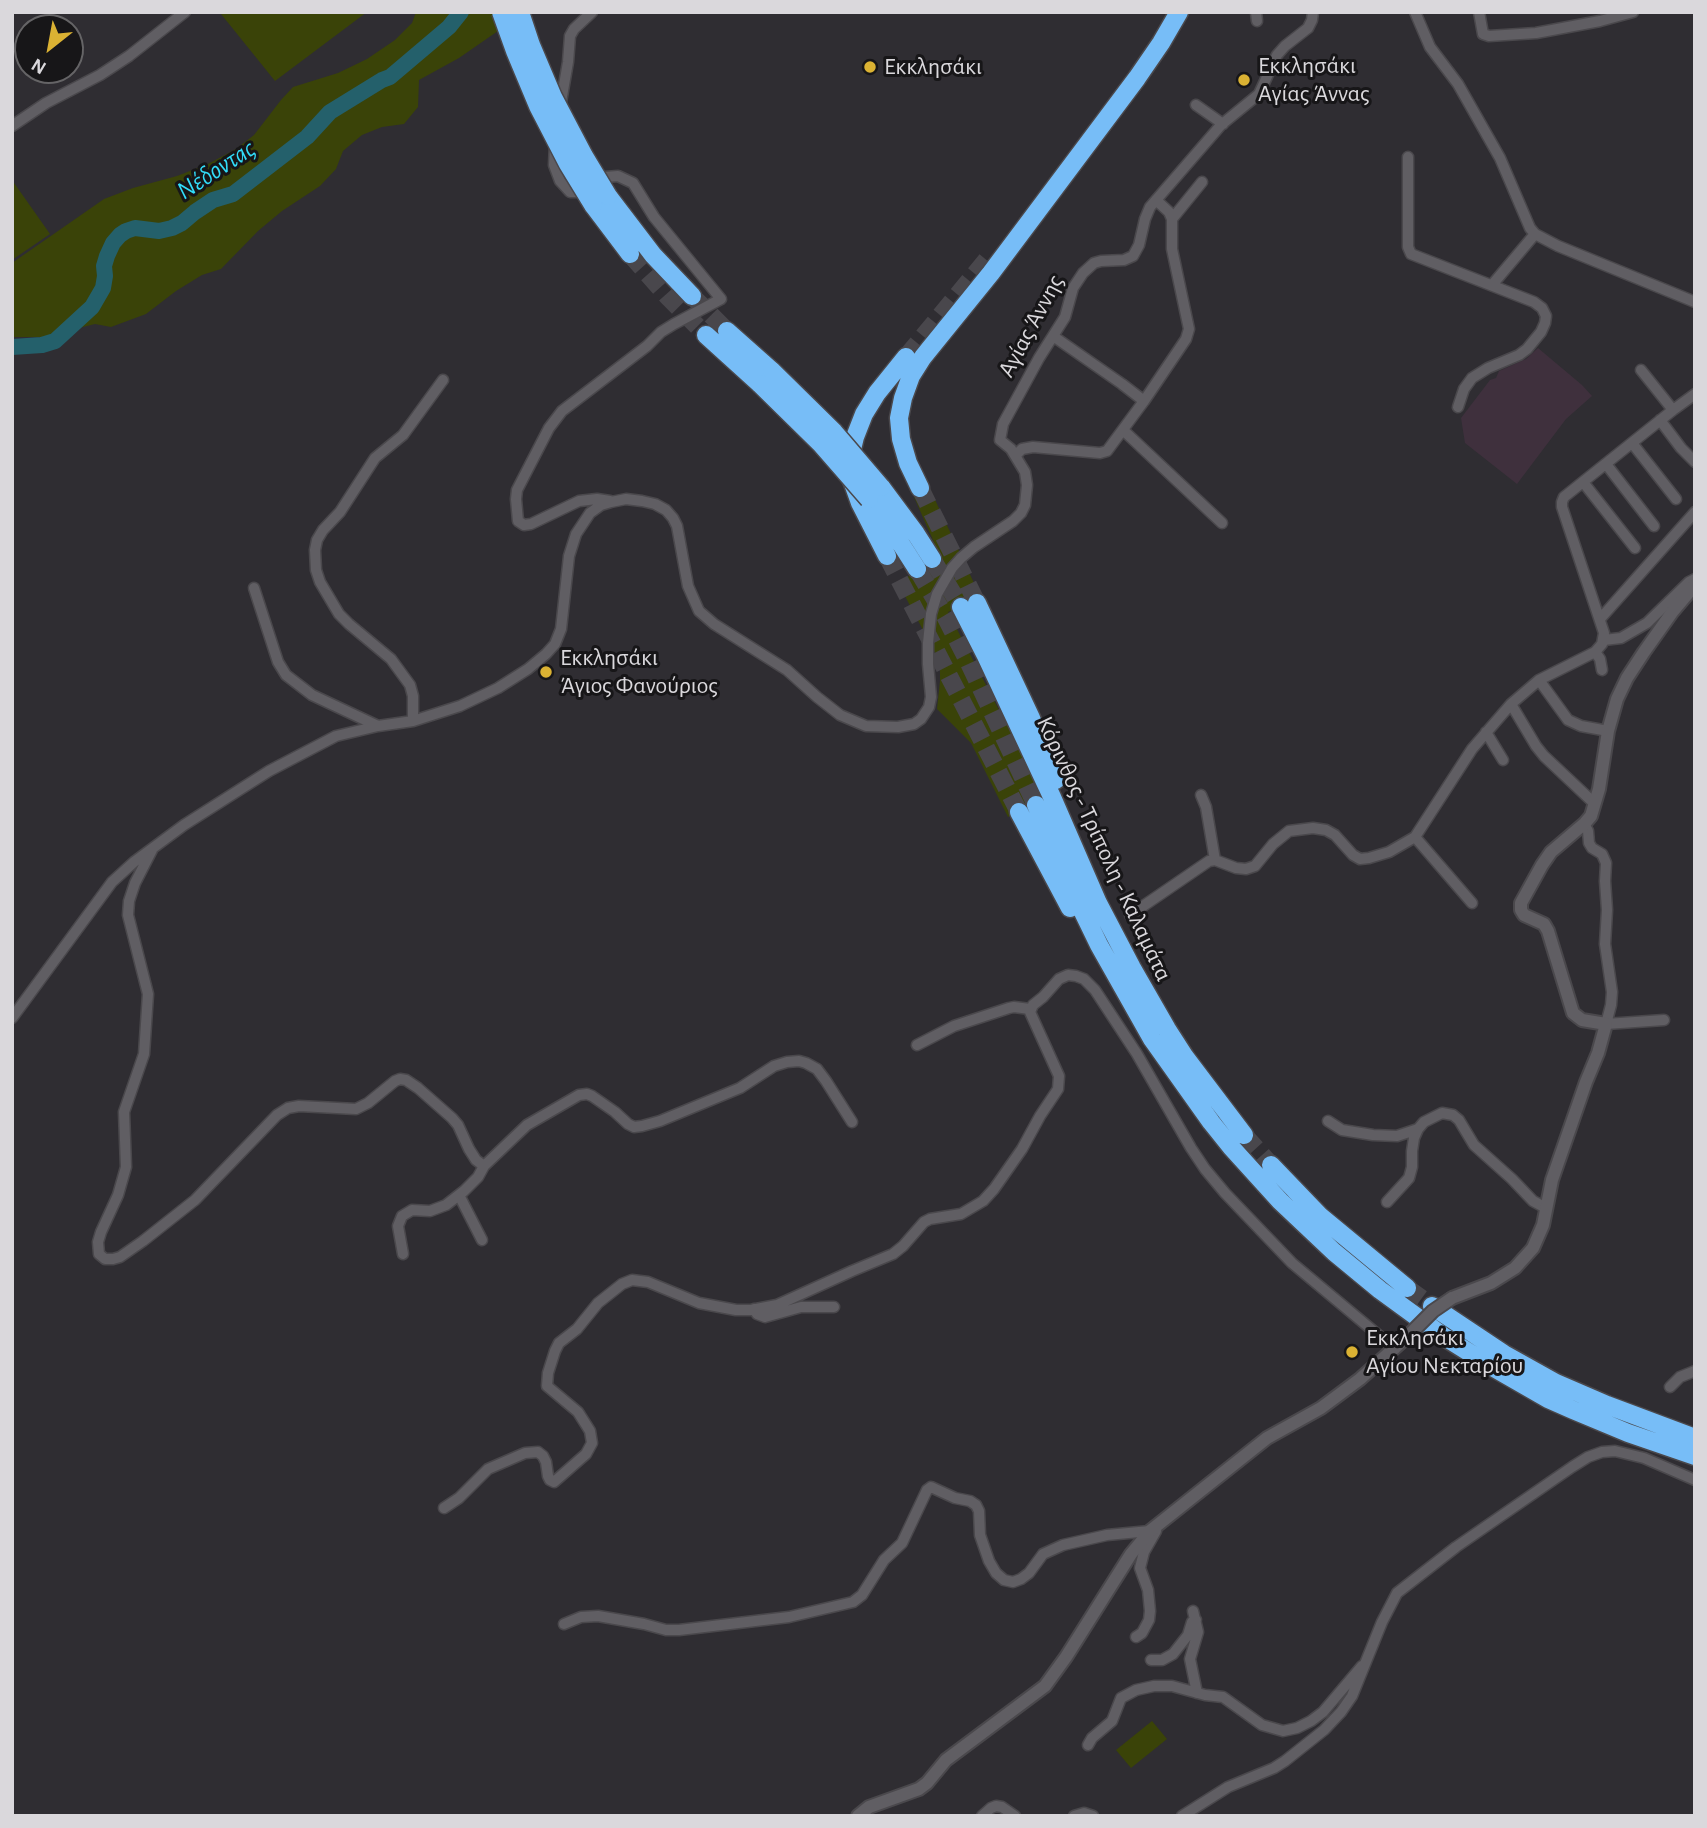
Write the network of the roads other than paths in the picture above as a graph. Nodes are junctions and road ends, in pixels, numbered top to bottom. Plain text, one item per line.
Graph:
1 (185, 12) edge
2 (502, 12) edge
3 (520, 12) edge
4 (592, 12) edge
5 (1179, 12) edge
6 (1313, 12) edge
7 (1415, 12) edge
8 (1479, 12) edge
9 (1633, 12) edge
10 (1608, 16) edge
11 (1196, 105) dead end
12 (1223, 124) junction
13 (12, 126) edge
14 (1408, 158) dead end
15 (1068, 171) junction
16 (1202, 182) dead end
17 (600, 200) junction
18 (1156, 200) junction
19 (1172, 219) junction
20 (1535, 234) junction
21 (630, 254) tunnel mouth
22 (989, 257) tunnel mouth
23 (1492, 285) junction
24 (692, 296) tunnel mouth
25 (1695, 302) edge
26 (727, 331) tunnel mouth
27 (706, 335) tunnel mouth
28 (1053, 336) junction
29 (906, 357) tunnel mouth
30 (1642, 370) dead end
31 (766, 378) junction
32 (443, 380) dead end
33 (1694, 396) edge
34 (1144, 401) junction
35 (1458, 407) dead end
36 (1673, 410) junction
37 (1660, 420) junction
38 (1124, 430) junction
39 (1632, 443) junction
40 (1016, 455) junction
41 (1695, 462) edge
42 (1606, 464) junction
43 (1583, 482) junction
44 (920, 488) tunnel mouth
45 (1676, 499) dead end
46 (611, 502) junction
47 (1695, 512) edge
48 (1222, 523) dead end
49 (1654, 526) dead end
50 (1635, 548) dead end
51 (887, 556) tunnel mouth
52 (925, 564) tunnel mouth
53 (1695, 579) edge
54 (1695, 585) edge
55 (254, 588) dead end
56 (969, 605) tunnel mouth
57 (1600, 619) junction
58 (1604, 640) junction
59 (1595, 652) junction
60 (1602, 670) dead end
61 (1539, 680) junction
62 (1511, 704) junction
63 (413, 721) junction
64 (378, 726) junction
65 (1608, 731) junction
66 (1486, 732) junction
67 (1503, 760) dead end
68 (1201, 795) dead end
69 (1595, 804) junction
70 (1028, 808) tunnel mouth
71 (1584, 824) junction
72 (1415, 838) junction
73 (152, 850) junction
74 (1215, 860) junction
75 (1472, 904) dead end
76 (1130, 915) dead end
77 (1030, 1009) junction
78 (12, 1018) edge
79 (1664, 1020) dead end
80 (1606, 1024) junction
81 (917, 1045) dead end
82 (1328, 1121) dead end
83 (852, 1122) dead end
84 (1418, 1129) junction
85 (1244, 1135) tunnel mouth
86 (1271, 1165) tunnel mouth
87 (484, 1166) junction
88 (459, 1195) junction
89 (1387, 1202) dead end
90 (1546, 1208) junction
91 (482, 1240) dead end
92 (403, 1254) dead end
93 (1407, 1288) tunnel mouth
94 (1432, 1306) tunnel mouth
95 (834, 1307) dead end
96 (754, 1310) junction
97 (1395, 1349) junction
98 (1695, 1371) edge
99 (1671, 1387) dead end
100 (1695, 1438) edge
101 (1695, 1456) edge
102 (1695, 1480) edge
103 (443, 1508) dead end
104 (1155, 1527) junction
105 (564, 1624) dead end
106 (1136, 1637) dead end
107 (1151, 1660) dead end
108 (1365, 1663) junction
109 (1192, 1691) junction
110 (1088, 1745) dead end
111 (858, 1816) edge
112 (982, 1816) edge
113 (1014, 1816) edge
114 (1074, 1816) edge
115 (1093, 1816) edge
116 (1182, 1816) edge

1 - 13 street
2 - 17 highway, bridge
3 - 17 highway, bridge
4 - 46 street
5 - 15 highway
6 - 12 street, Αγίας Άννης
7 - 20 street
8 - 10 street
9 - 10 street
11 - 12 street
12 - 18 street, Αγίας Άννης
14 - 23 street
15 - 22 highway
15 - 44 highway
16 - 19 street
17 - 21 highway
17 - 24 highway
18 - 19 street
18 - 28 street, Αγίας Άννης
19 - 34 street
20 - 23 street
20 - 25 street
23 - 35 street
26 - 31 highway
27 - 31 highway
28 - 34 street
28 - 40 street, Αγίας Άννης
29 - 51 highway
30 - 36 street
31 - 52 highway, bridge
32 - 63 street
33 - 36 street
34 - 38 street
36 - 37 street
37 - 39 street
37 - 41 street
38 - 40 street
38 - 48 street
39 - 42 street
39 - 45 street
40 - 46 street, Αγίας Άννης
42 - 43 street
42 - 49 street
43 - 50 street
43 - 57 street
46 - 63 street
47 - 57 street
53 - 58 street
54 - 65 street
55 - 64 street
56 - 85 highway, Κόρινθος - Τρίπολη - Καλαμάτα
57 - 58 street
58 - 59 street
59 - 60 street
59 - 61 street
61 - 62 street
61 - 65 street
62 - 66 street
62 - 69 street
63 - 64 street
64 - 73 street
65 - 69 street
66 - 67 street
66 - 72 street
68 - 74 street
69 - 71 street
70 - 101 highway, Κόρινθος - Τρίπολη - Καλαμάτα
71 - 80 street
71 - 80 street
72 - 74 street
72 - 75 street
73 - 78 street
73 - 87 street
74 - 76 street
77 - 81 street
77 - 96 street
77 - 97 street
79 - 80 street
80 - 90 street
82 - 84 street
83 - 87 street
84 - 89 street
84 - 90 street
86 - 93 highway
87 - 88 street
88 - 91 street
88 - 92 street
90 - 97 street, bridge
94 - 100 highway
95 - 96 street
96 - 103 street
97 - 104 street
98 - 99 street
102 - 108 street
104 - 105 street
104 - 106 street
104 - 111 street
107 - 109 street
108 - 109 street
108 - 116 street
109 - 110 street
112 - 113 street
114 - 115 street

